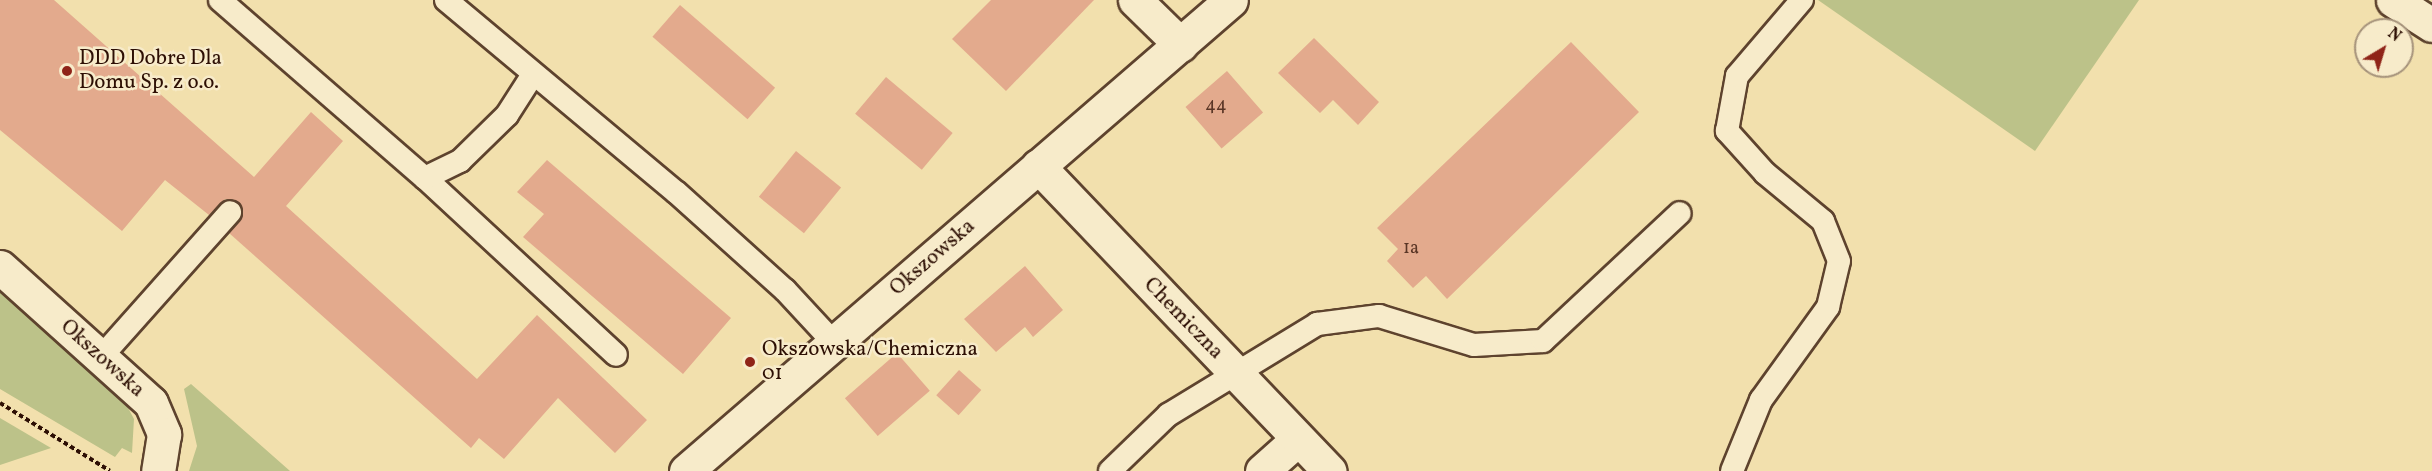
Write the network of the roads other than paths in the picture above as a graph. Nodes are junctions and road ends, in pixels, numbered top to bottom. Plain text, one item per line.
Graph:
1 (220, 0) edge
2 (446, 0) edge
3 (1135, 0) edge
4 (1231, 0) edge
5 (1802, 0) edge
6 (2393, 0) edge
7 (2432, 25) edge
8 (1180, 45) junction
9 (532, 76) junction
10 (1038, 166) junction
11 (425, 178) junction
12 (230, 212) dead end
13 (1680, 213) dead end
14 (0, 267) edge
15 (836, 344) junction
16 (616, 356) dead end
17 (101, 357) junction
18 (1239, 376) junction
19 (1298, 439) junction
20 (158, 471) edge
21 (686, 471) edge
22 (1110, 471) edge
23 (1262, 471) edge
24 (1329, 471) edge
25 (1732, 471) edge

1 - 11 lane
2 - 9 lane
3 - 8 street
4 - 8 street, Okszowska
5 - 25 lane
6 - 7 street
8 - 10 street, Okszowska
9 - 11 lane
9 - 15 lane
10 - 15 street, Okszowska
10 - 18 street, Chemiczna
11 - 16 lane
12 - 17 lane
13 - 18 lane
14 - 17 street, Okszowska
15 - 21 street, Okszowska
17 - 20 street, Okszowska
18 - 19 street, Chemiczna
18 - 22 lane
19 - 23 street
19 - 24 street, Chemiczna

